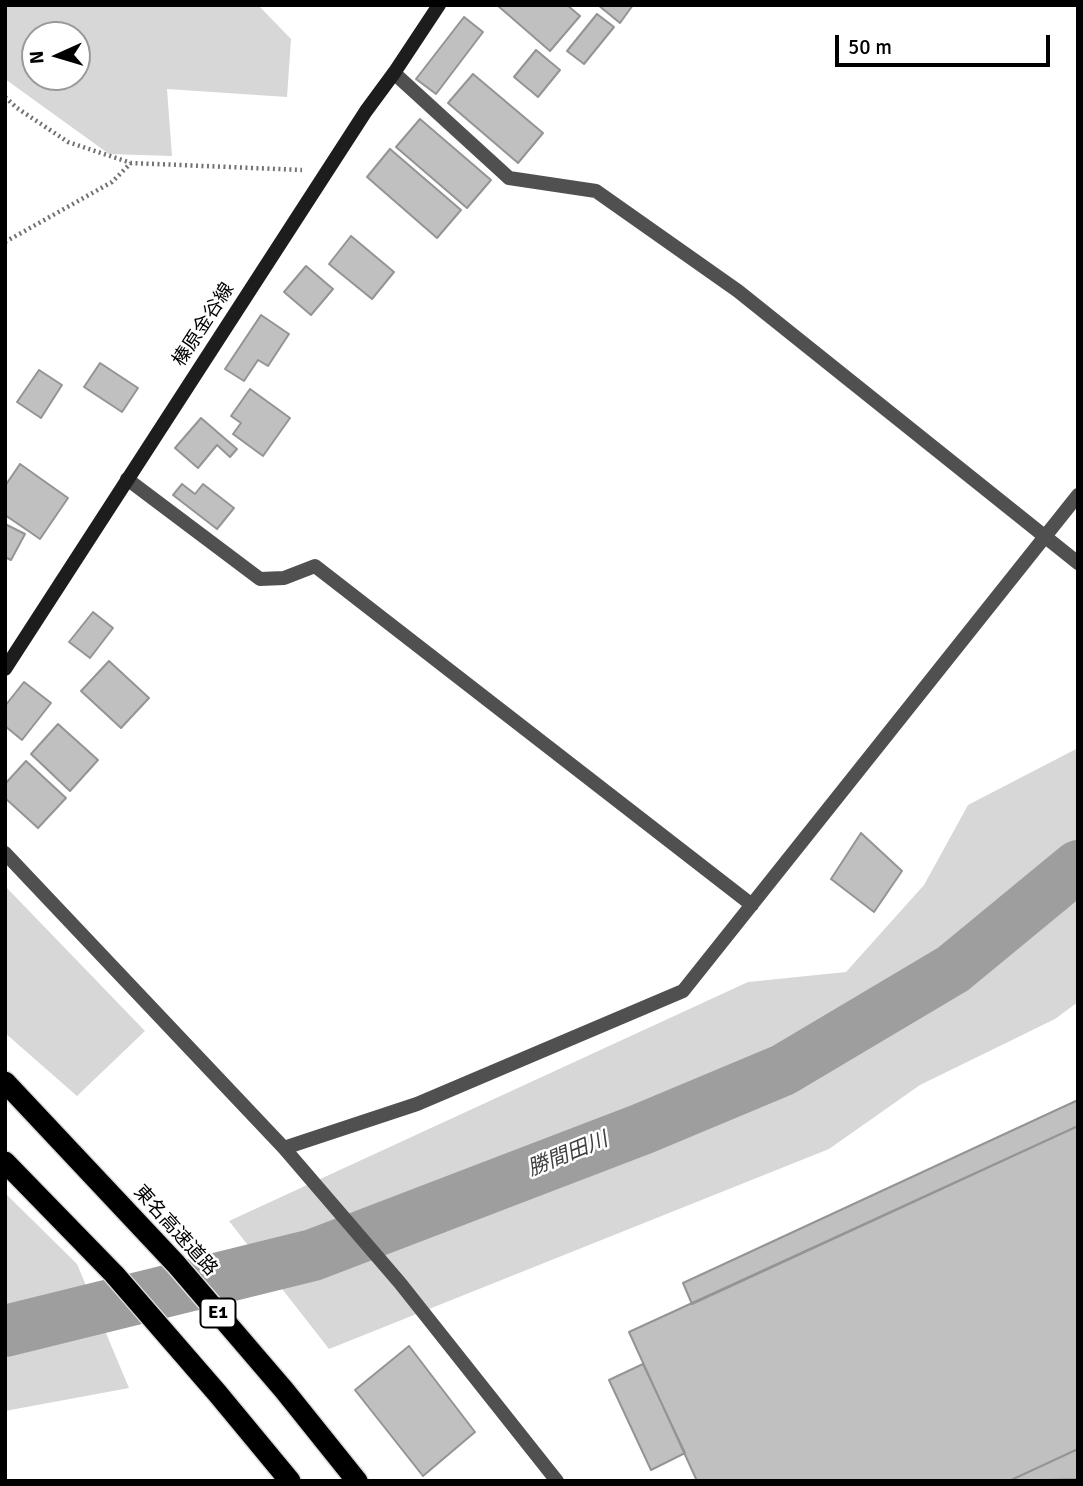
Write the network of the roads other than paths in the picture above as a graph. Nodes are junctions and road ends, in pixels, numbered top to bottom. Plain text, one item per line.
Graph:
1 (439, 5) edge
2 (394, 73) junction
3 (127, 479) junction
4 (1078, 495) edge
5 (1044, 537) junction
6 (1078, 563) edge
7 (5, 668) edge
8 (5, 853) edge
9 (752, 905) junction
10 (5, 1082) edge
11 (284, 1148) junction
12 (5, 1162) edge
13 (290, 1481) edge
14 (357, 1481) edge
15 (557, 1481) edge

1 - 2 main road, 榛原金谷線
2 - 3 main road, 榛原金谷線
2 - 5 street
3 - 7 main road, 榛原金谷線
3 - 9 street
4 - 5 street
5 - 6 street
5 - 9 street
8 - 11 street
9 - 11 street
10 - 14 highway, 東名高速道路 / E1
11 - 15 street
12 - 13 highway

